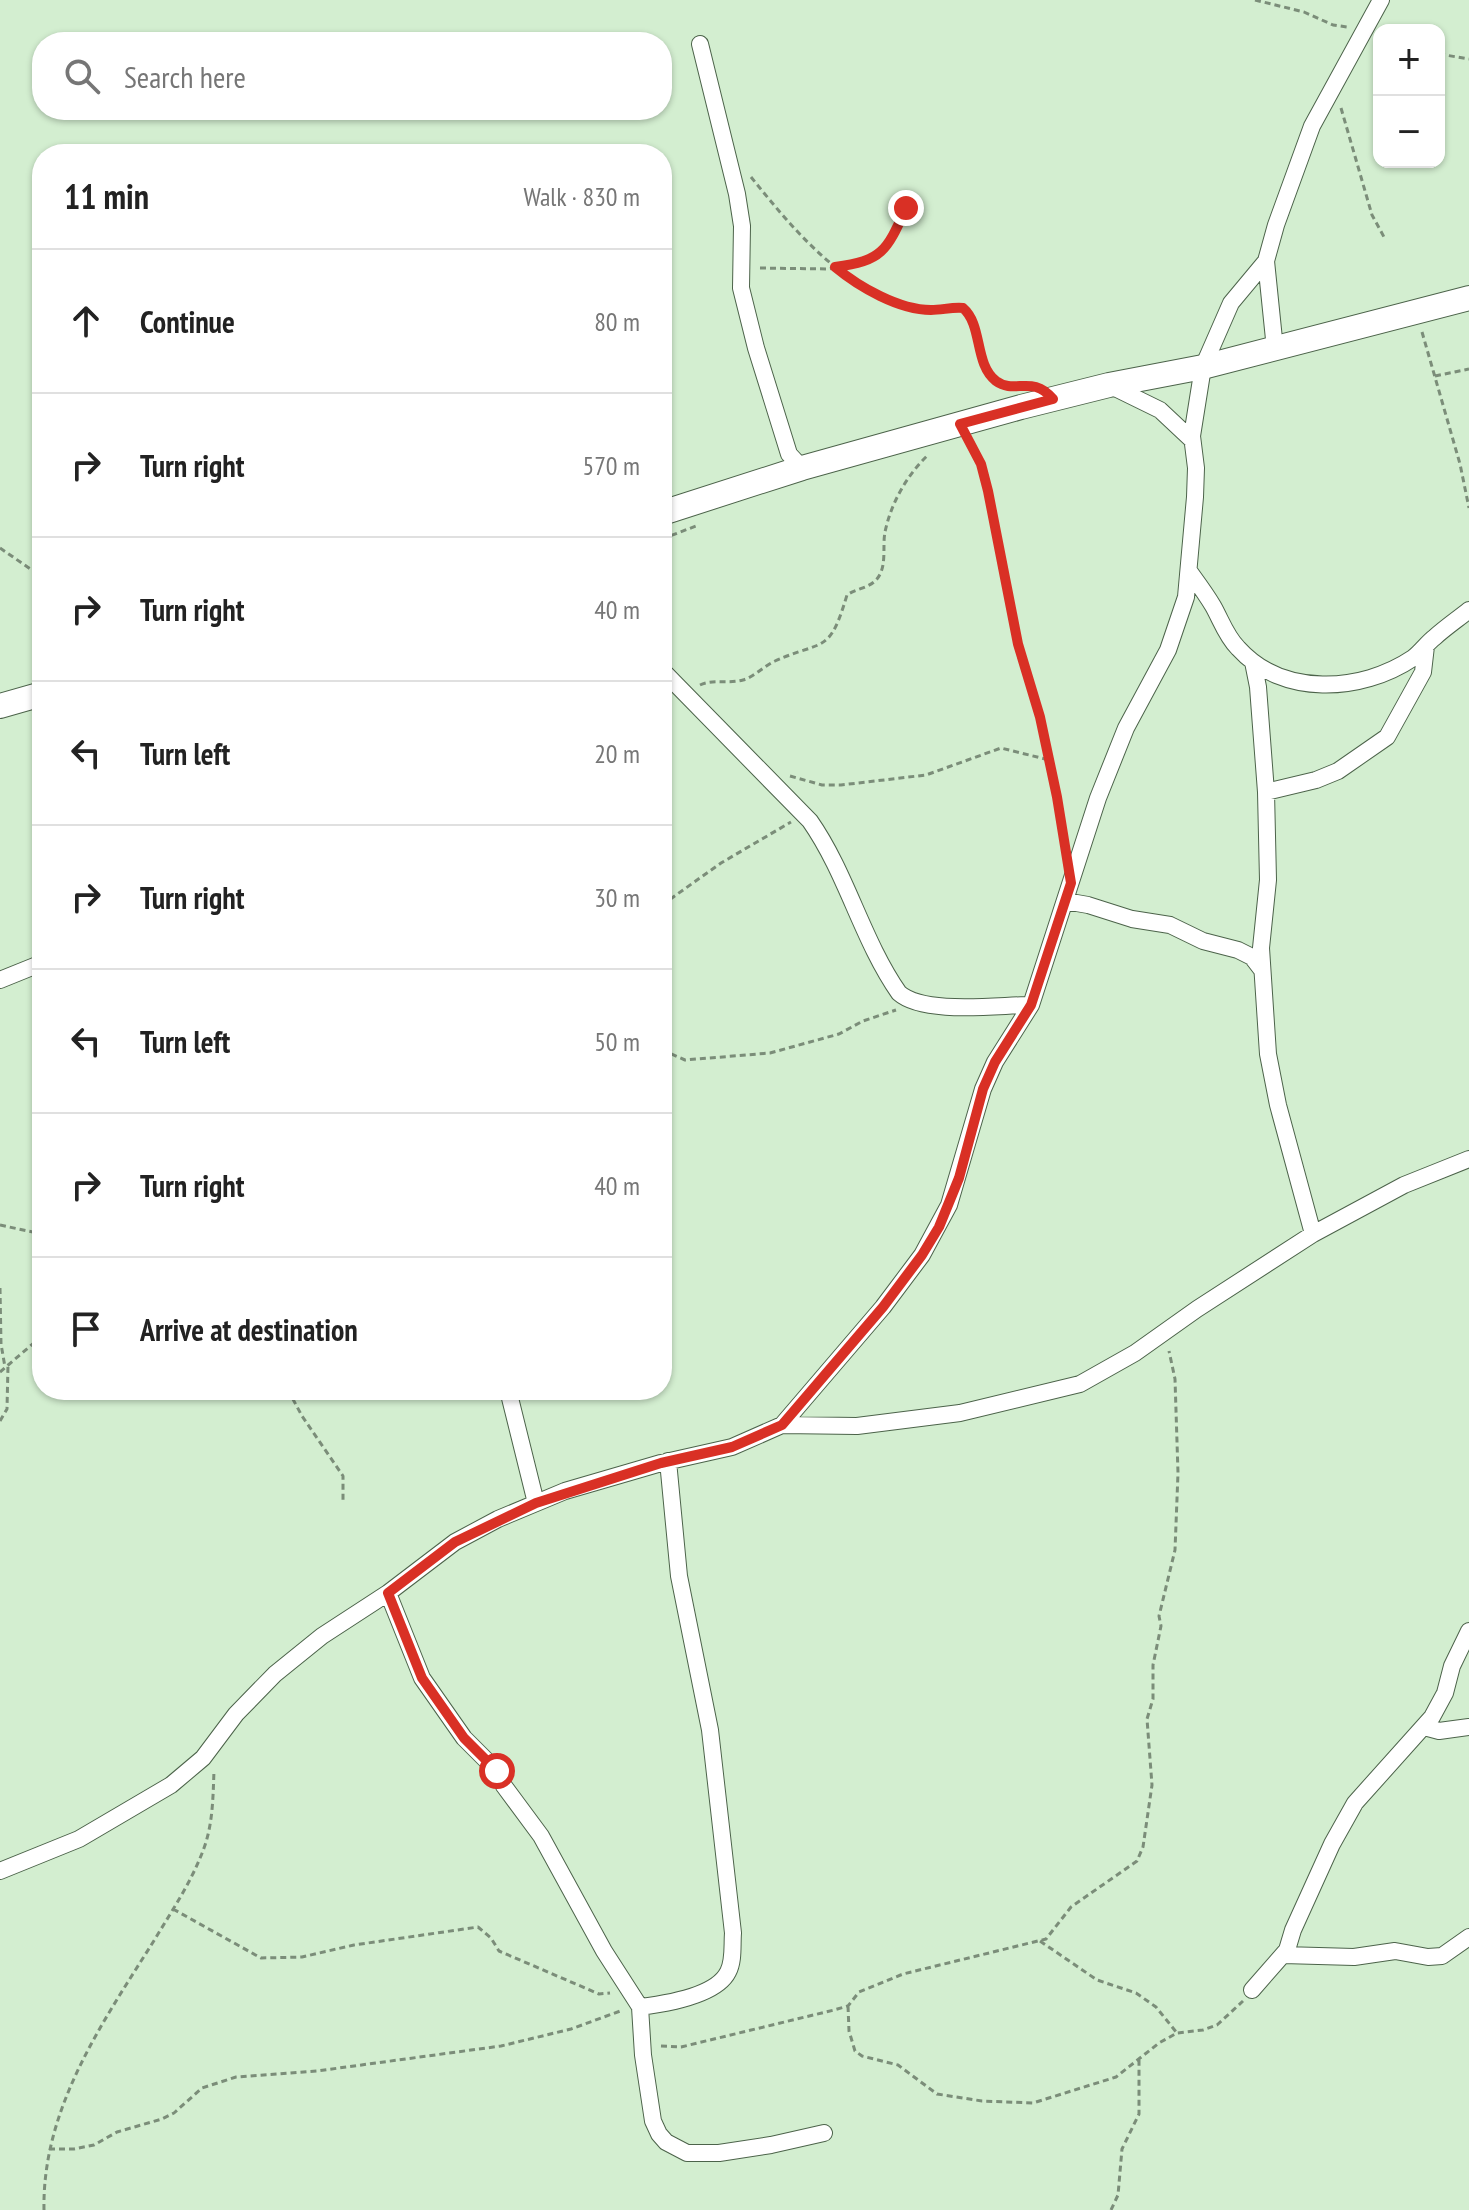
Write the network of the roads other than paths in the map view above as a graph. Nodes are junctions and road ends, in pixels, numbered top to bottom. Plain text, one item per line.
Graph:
1 (1381, 0) edge
2 (700, 44) dead end
3 (1266, 261) junction
4 (1469, 298) edge
5 (1275, 349) junction
6 (1203, 367) junction
7 (1109, 385) junction
8 (1192, 440) junction
9 (802, 468) junction
10 (672, 510) edge
11 (1189, 571) junction
12 (1469, 610) edge
13 (1426, 646) junction
14 (1253, 662) junction
15 (672, 680) edge
16 (32, 697) edge
17 (0, 706) edge
18 (1266, 792) junction
19 (1065, 901) junction
20 (32, 967) edge
21 (1262, 970) junction
22 (0, 980) edge
23 (1031, 1005) junction
24 (1469, 1159) edge
25 (1313, 1234) junction
26 (510, 1400) edge
27 (782, 1425) junction
28 (668, 1461) junction
29 (536, 1503) junction
30 (388, 1593) junction
31 (1469, 1631) edge
32 (1424, 1727) junction
33 (1469, 1727) edge
34 (0, 1871) edge
35 (1469, 1937) edge
36 (1283, 1955) junction
37 (1252, 1990) road end
38 (636, 2001) junction
39 (824, 2133) dead end

1 - 3 street
2 - 9 street
3 - 5 street
3 - 6 street
4 - 5 street
5 - 6 street
6 - 7 street
6 - 8 street
7 - 8 street
7 - 9 street
8 - 11 street
9 - 10 street
11 - 14 street
11 - 19 street
12 - 13 street
13 - 14 street
13 - 18 street
14 - 18 street
15 - 23 street
16 - 17 street
18 - 21 street
19 - 21 street
19 - 23 street
20 - 22 street
21 - 25 street
23 - 27 street
24 - 25 street
25 - 27 street
26 - 29 street
27 - 28 street
28 - 29 street
28 - 38 street
29 - 30 street
30 - 34 street
30 - 38 street
31 - 32 street
32 - 33 street
32 - 36 street
35 - 36 street
36 - 37 street
38 - 39 street

